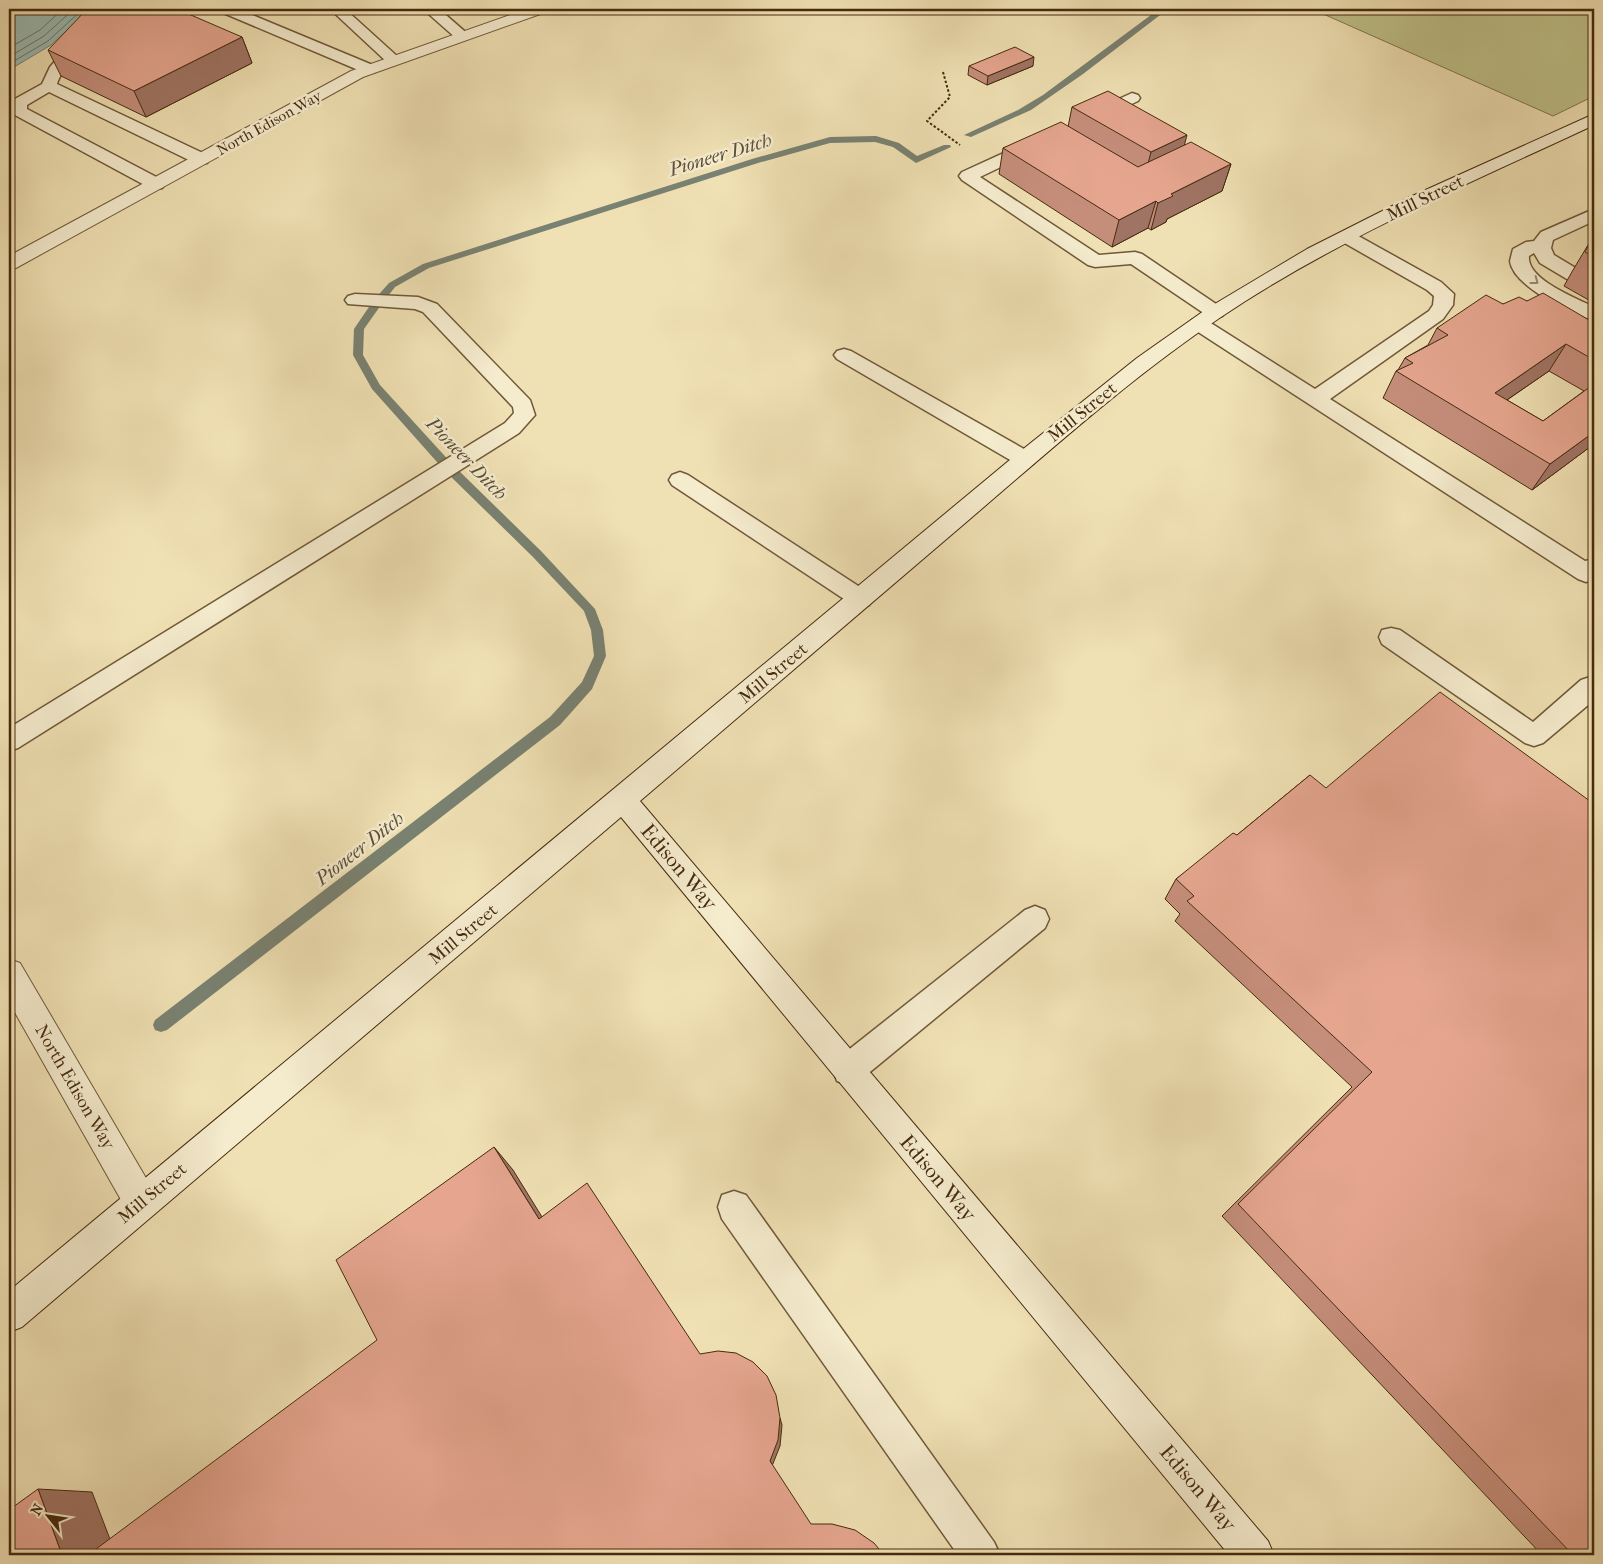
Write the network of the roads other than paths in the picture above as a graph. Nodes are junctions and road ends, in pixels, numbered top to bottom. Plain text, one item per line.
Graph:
1 (122, 9) edge
2 (226, 9) edge
3 (337, 9) edge
4 (430, 9) edge
5 (541, 9) edge
6 (462, 36) junction
7 (393, 60) junction
8 (369, 69) junction
9 (49, 86) junction
10 (1132, 98) dead end
11 (1078, 123) edge
12 (1591, 123) edge
13 (1051, 136) edge
14 (201, 159) junction
15 (156, 184) junction
16 (1594, 214) edge
17 (1346, 236) junction
18 (1545, 239) junction
19 (9, 264) edge
20 (1594, 276) edge
21 (1594, 287) edge
22 (1594, 299) edge
23 (355, 300) dead end
24 (1594, 314) edge
25 (1207, 318) junction
26 (844, 355) dead end
27 (1315, 399) junction
28 (1025, 459) junction
29 (680, 480) dead end
30 (1594, 567) edge
31 (861, 598) junction
32 (1391, 637) dead end
33 (1594, 690) edge
34 (9, 741) edge
35 (623, 800) junction
36 (1035, 919) dead end
37 (9, 973) edge
38 (848, 1070) junction
39 (141, 1202) junction
40 (734, 1207) dead end
41 (9, 1314) edge
42 (981, 1555) edge
43 (1254, 1555) edge

1 - 9 lane
2 - 8 lane
3 - 7 lane
4 - 6 lane
5 - 6 main road, North Edison Way
6 - 7 main road, North Edison Way
7 - 8 main road, North Edison Way
8 - 14 main road, North Edison Way
9 - 14 lane
9 - 15 lane
10 - 11 lane
12 - 17 main road, Mill Street
13 - 25 lane
14 - 15 main road, North Edison Way
15 - 19 main road, North Edison Way
16 - 18 lane
17 - 25 main road, Mill Street
17 - 27 lane
18 - 20 lane
18 - 21 lane
18 - 22 lane
18 -> 24 lane
23 - 34 lane
25 - 27 lane
25 - 28 main road, Mill Street
26 - 28 lane
27 - 30 lane
28 - 31 main road, Mill Street
29 - 31 lane
31 - 35 main road, Mill Street
32 - 33 lane
35 - 38 main road, Edison Way
35 - 39 main road, Mill Street
36 - 38 lane
37 - 39 main road, North Edison Way
38 - 43 main road, Edison Way
39 - 41 main road, Mill Street
40 - 42 lane

